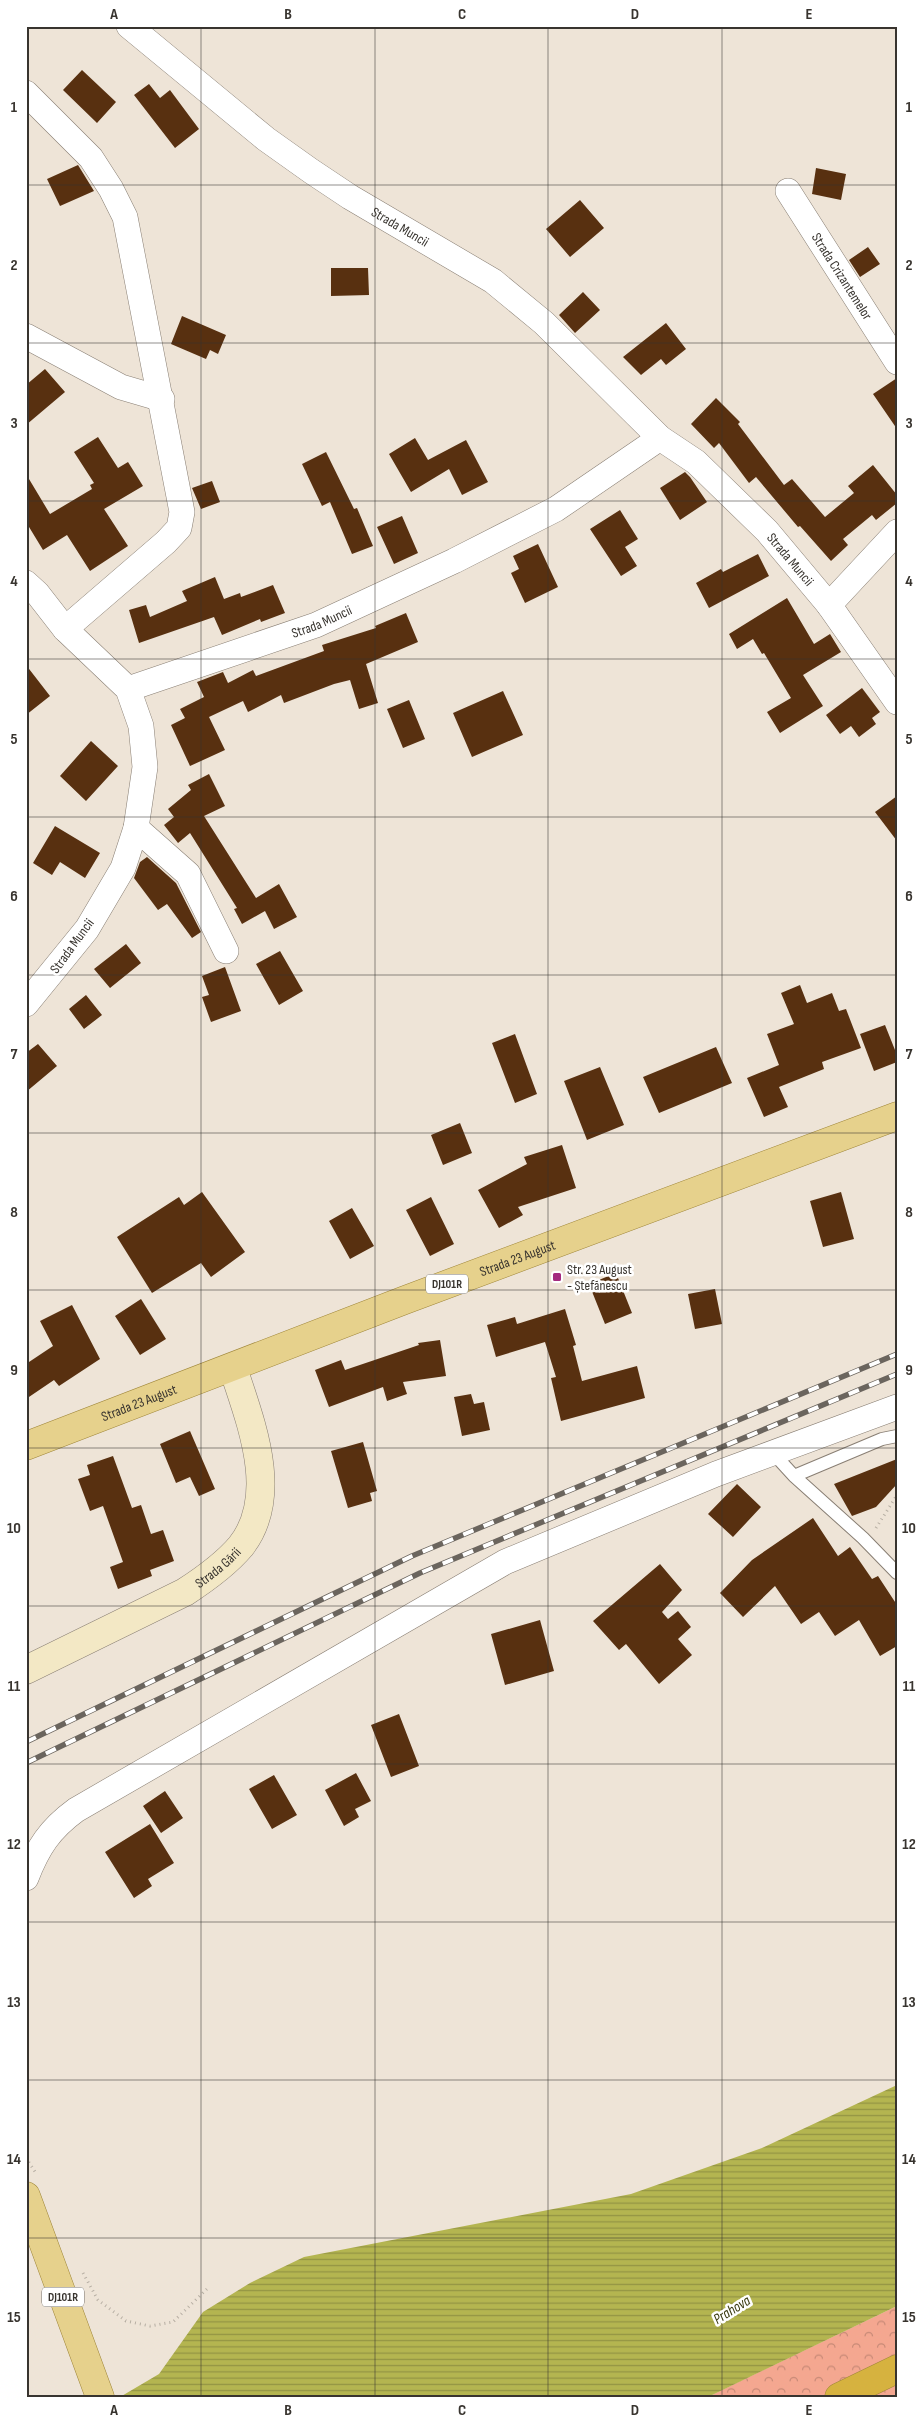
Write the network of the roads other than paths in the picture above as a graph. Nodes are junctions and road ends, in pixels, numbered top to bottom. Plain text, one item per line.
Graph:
1 (129, 26) edge
2 (26, 93) edge
3 (788, 191) dead end
4 (26, 336) edge
5 (897, 362) edge
6 (162, 399) junction
7 (660, 438) junction
8 (897, 532) edge
9 (26, 583) edge
10 (829, 605) junction
11 (65, 629) junction
12 (128, 689) junction
13 (897, 702) edge
14 (136, 828) junction
15 (226, 951) dead end
16 (26, 1004) edge
17 (897, 1116) edge
18 (233, 1368) junction
19 (897, 1407) edge
20 (897, 1436) edge
21 (26, 1446) edge
22 (773, 1453) junction
23 (794, 1476) junction
24 (897, 1573) edge
25 (26, 1670) edge
26 (26, 1878) edge
27 (31, 2185) edge
28 (897, 2369) edge
29 (100, 2397) edge
30 (839, 2397) edge

1 - 7 street, Strada Muncii
2 - 6 street
3 - 5 street, Strada Crizantemelor
4 - 6 street
6 - 11 street
7 - 10 street, Strada Muncii
7 - 12 street, Strada Muncii
8 - 10 street
9 - 11 street, Strada Muncii
10 - 13 street, Strada Muncii
11 - 12 street, Strada Muncii
12 - 14 street, Strada Muncii
14 - 15 street
14 - 16 street, Strada Muncii
17 - 18 main road, Strada 23 August / DJ101R
18 - 21 main road, Strada 23 August / DJ101R
18 - 25 street, Strada Gării
19 - 22 street
20 - 23 lane
22 - 23 lane
22 - 26 street
23 - 24 lane
27 - 29 main road, DJ101R
28 - 30 highway

